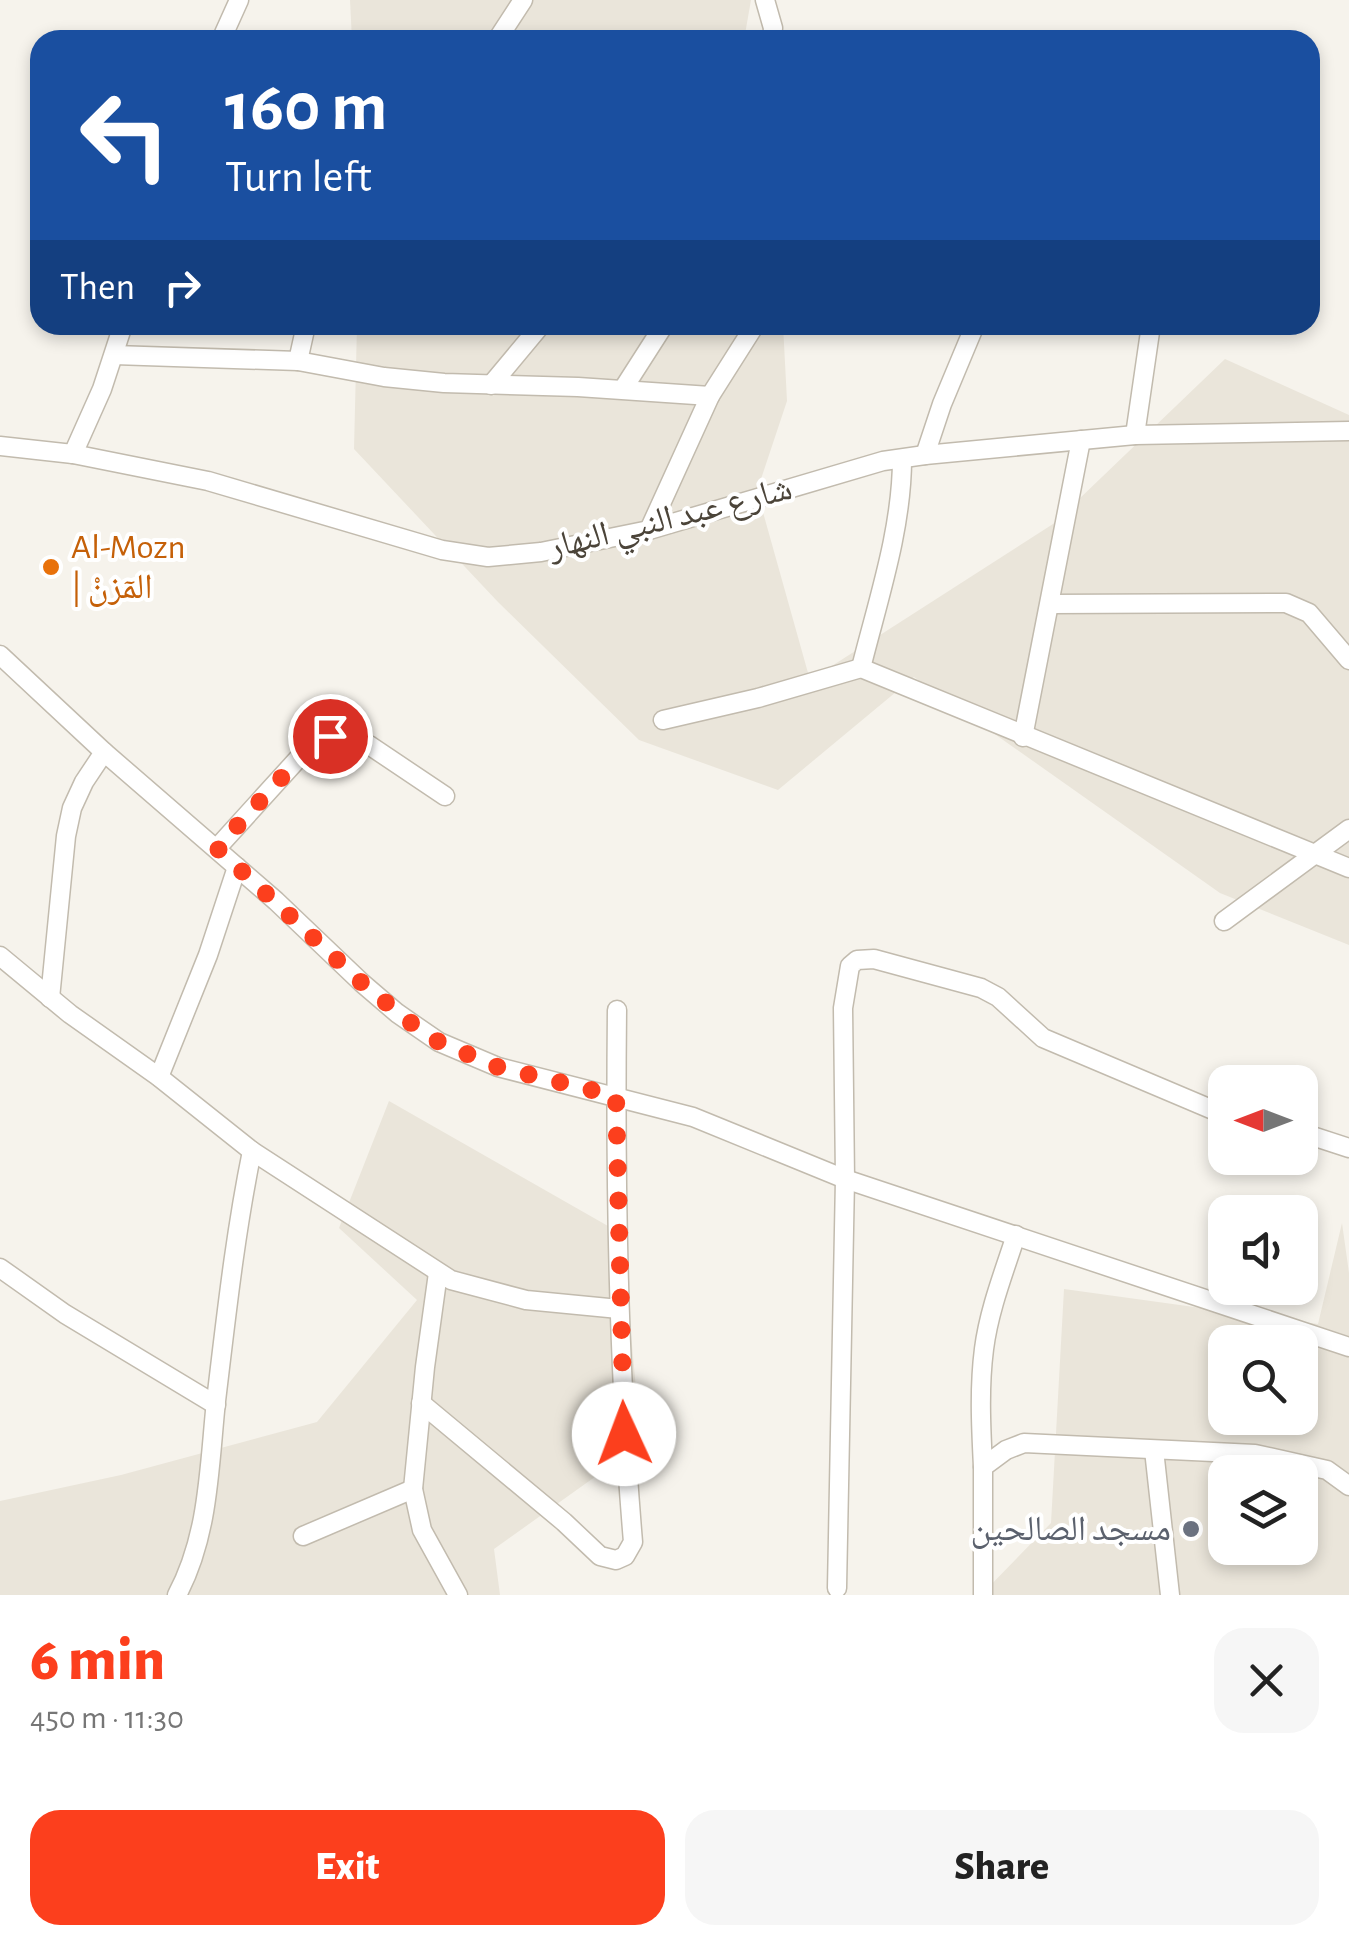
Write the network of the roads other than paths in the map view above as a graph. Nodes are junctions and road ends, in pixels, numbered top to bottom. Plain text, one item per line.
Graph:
1 (239, 0) edge
2 (523, 0) edge
3 (765, 0) edge
4 (225, 30) edge
5 (509, 30) edge
6 (773, 30) edge
7 (120, 335) edge
8 (304, 335) edge
9 (533, 335) edge
10 (658, 335) edge
11 (749, 335) edge
12 (972, 335) edge
13 (1150, 335) edge
14 (114, 354) junction
15 (298, 361) junction
16 (491, 385) junction
17 (623, 389) junction
18 (710, 396) junction
19 (1349, 431) edge
20 (1135, 435) junction
21 (1081, 440) junction
22 (0, 446) edge
23 (73, 454) junction
24 (926, 455) junction
25 (902, 458) junction
26 (649, 530) junction
27 (1050, 604) junction
28 (0, 655) edge
29 (1349, 660) edge
30 (861, 668) junction
31 (663, 720) dead end
32 (1023, 737) junction
33 (104, 752) junction
34 (444, 796) dead end
35 (1349, 828) edge
36 (217, 848) junction
37 (1314, 853) junction
38 (237, 867) junction
39 (1349, 868) edge
40 (1224, 921) dead end
41 (0, 956) edge
42 (50, 998) junction
43 (618, 1010) dead end
44 (159, 1078) junction
45 (616, 1096) junction
46 (1208, 1108) edge
47 (1318, 1138) edge
48 (1349, 1148) edge
49 (252, 1151) junction
50 (845, 1180) junction
51 (1016, 1235) junction
52 (0, 1268) edge
53 (438, 1272) junction
54 (620, 1309) junction
55 (1349, 1347) edge
56 (421, 1404) junction
57 (216, 1405) junction
58 (1154, 1450) junction
59 (983, 1466) junction
60 (1349, 1486) edge
61 (413, 1489) junction
62 (303, 1536) dead end
63 (838, 1588) dead end
64 (177, 1595) edge
65 (458, 1595) edge
66 (983, 1595) edge
67 (1170, 1595) edge

1 - 4 street
2 - 5 street
3 - 6 street
7 - 14 street
8 - 15 street
9 - 16 street
10 - 17 street
11 - 18 street
12 - 24 street
13 - 20 street
14 - 15 street
14 - 23 street
15 - 16 street
16 - 17 street
17 - 18 street
18 - 26 street
19 - 20 street, شارع عبد النبي النهار
20 - 21 street, شارع عبد النبي النهار
21 - 24 street, شارع عبد النبي النهار
21 - 27 street
22 - 23 street, شارع عبد النبي النهار
23 - 26 street, شارع عبد النبي النهار
24 - 25 street, شارع عبد النبي النهار
25 - 26 street, شارع عبد النبي النهار
25 - 30 street
27 - 29 street
27 - 32 street
28 - 33 street
30 - 31 street
30 - 32 street
32 - 37 street
33 - 36 street
33 - 42 street
34 - 36 street
35 - 37 street
36 - 38 street
37 - 39 street
37 - 40 street
38 - 44 street
38 - 45 street
41 - 42 street
42 - 44 street
43 - 45 street
44 - 49 street
45 - 50 street
45 - 54 street
46 - 50 street
47 - 48 street
49 - 53 street
49 - 57 street
50 - 51 street
50 - 63 street
51 - 55 street
51 - 59 street
52 - 57 street
53 - 54 street
53 - 56 street
54 - 56 street
56 - 61 street
57 - 64 street
58 - 59 street
58 - 60 street
58 - 67 street
59 - 66 street
61 - 62 street
61 - 65 street

